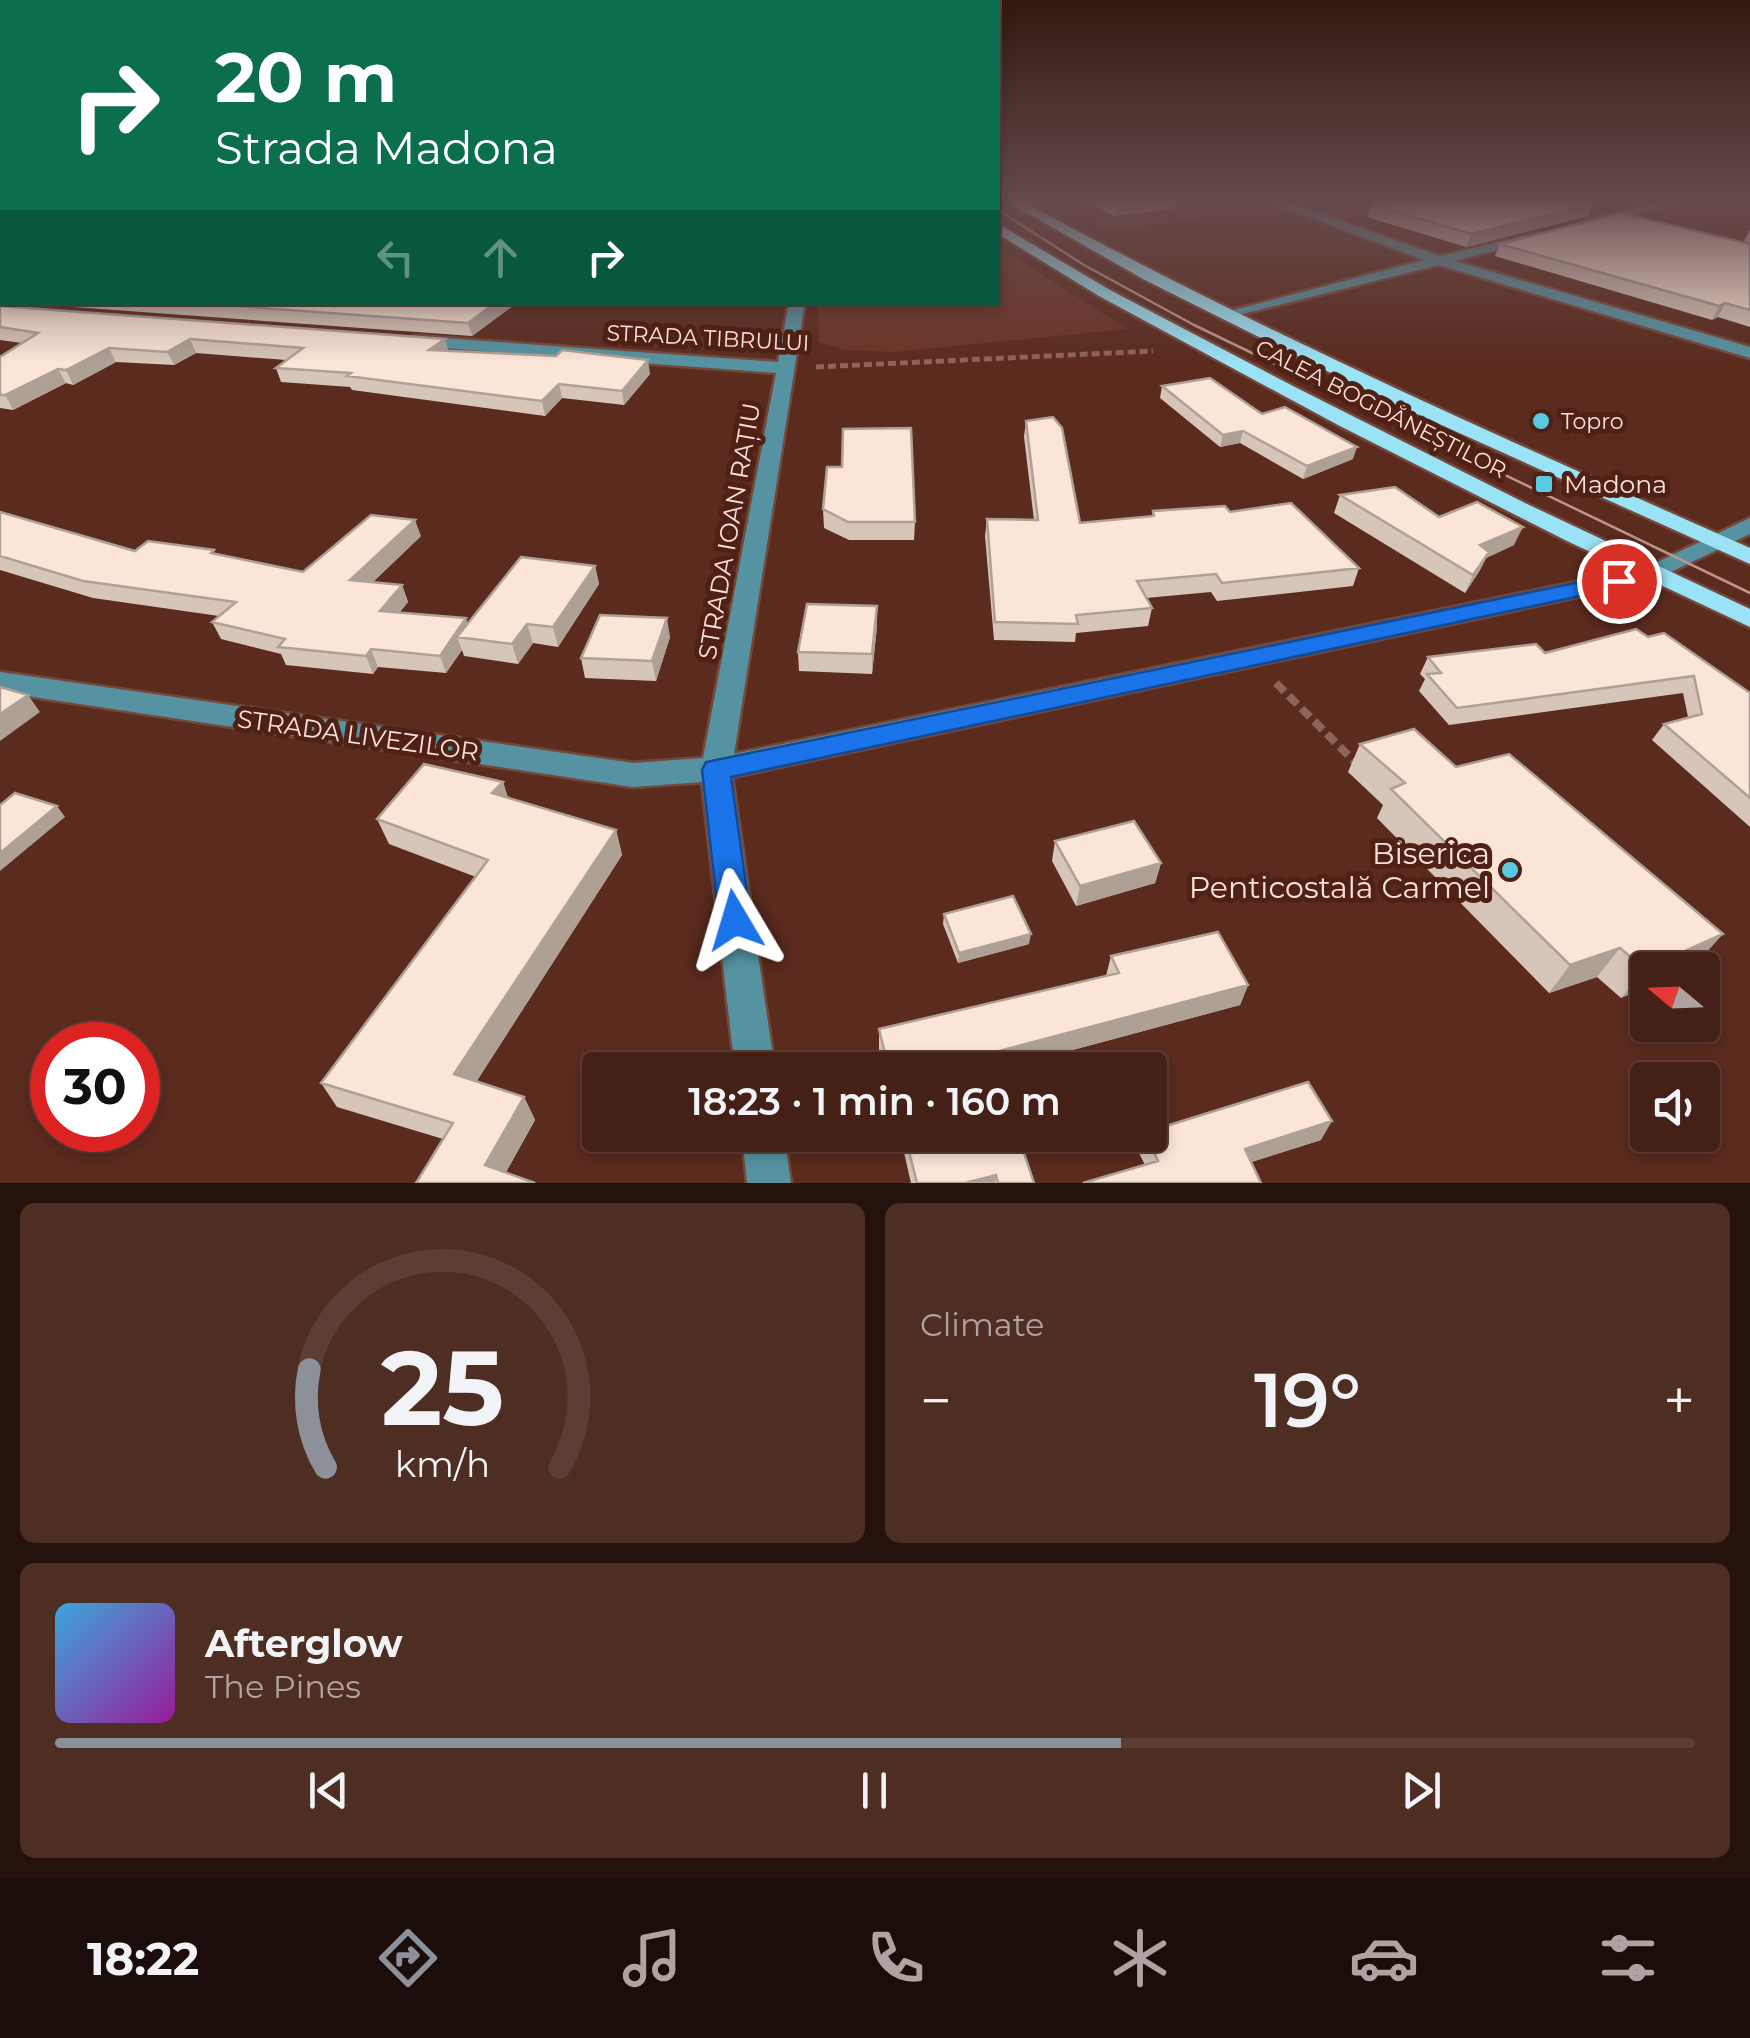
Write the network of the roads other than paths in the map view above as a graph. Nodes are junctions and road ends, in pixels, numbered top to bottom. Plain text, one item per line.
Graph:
1 (1040, 253) edge
2 (1107, 253) edge
3 (1418, 253) edge
4 (1469, 253) edge
5 (1440, 261) junction
6 (796, 305) edge
7 (1228, 316) junction
8 (392, 340) edge
9 (1750, 353) edge
10 (784, 368) junction
11 (1750, 526) edge
12 (1718, 543) junction
13 (1750, 557) edge
14 (1652, 574) junction
15 (1750, 619) edge
16 (0, 682) edge
17 (716, 770) junction
18 (753, 1052) edge
19 (765, 1152) edge
20 (769, 1183) edge

1 - 14 main road, CALEA BOGDĂNEȘTILOR
2 - 7 main road, CALEA BOGDĂNEȘTILOR
3 - 5 street
4 - 5 street
5 - 7 street
5 - 9 street
6 - 10 street, STRADA IOAN RAȚIU
7 - 12 main road, CALEA BOGDĂNEȘTILOR
8 - 10 street, STRADA TIBRULUI
10 - 17 street, STRADA IOAN RAȚIU
11 - 12 street, STRADA LIVEZILOR
12 - 13 main road, CALEA BOGDĂNEȘTILOR
12 - 14 street, STRADA LIVEZILOR
14 - 15 main road, CALEA BOGDĂNEȘTILOR
14 - 17 street, STRADA LIVEZILOR
16 - 17 street, STRADA LIVEZILOR
17 - 18 street, STRADA IOAN RAȚIU
19 - 20 street

